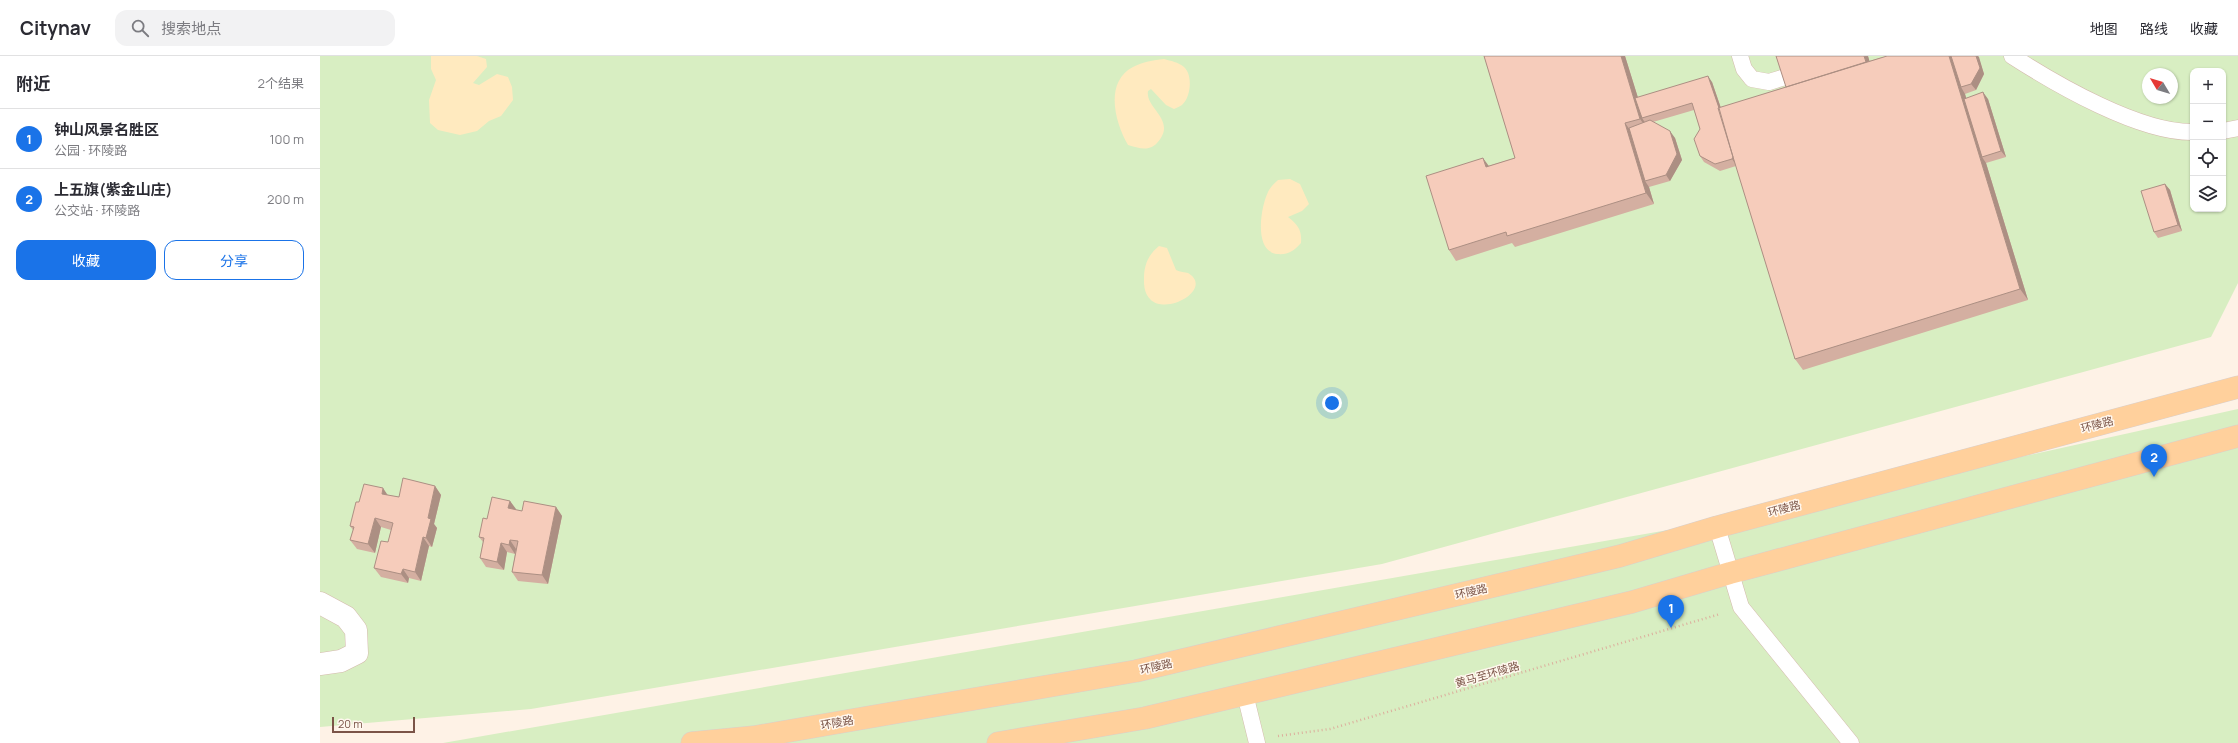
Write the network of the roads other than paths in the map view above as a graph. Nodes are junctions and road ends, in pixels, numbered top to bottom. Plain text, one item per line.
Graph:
1 (1740, 56) edge
2 (2012, 56) edge
3 (1784, 77) edge
4 (2238, 128) edge
5 (2226, 130) edge
6 (2190, 132) edge
7 (2238, 386) edge
8 (2238, 436) edge
9 (1717, 526) junction
10 (1730, 573) junction
11 (320, 603) edge
12 (320, 664) edge
13 (1245, 694) junction
14 (1256, 741) edge
15 (692, 743) edge
16 (998, 743) edge
17 (1851, 743) edge

1 - 3 lane
2 - 6 lane
4 - 5 lane
7 - 9 main road, 环陵路
8 - 10 main road
9 - 10 lane
9 - 15 main road, 环陵路
10 - 13 main road
10 - 17 lane
11 - 12 street
13 - 14 lane
13 - 16 main road

